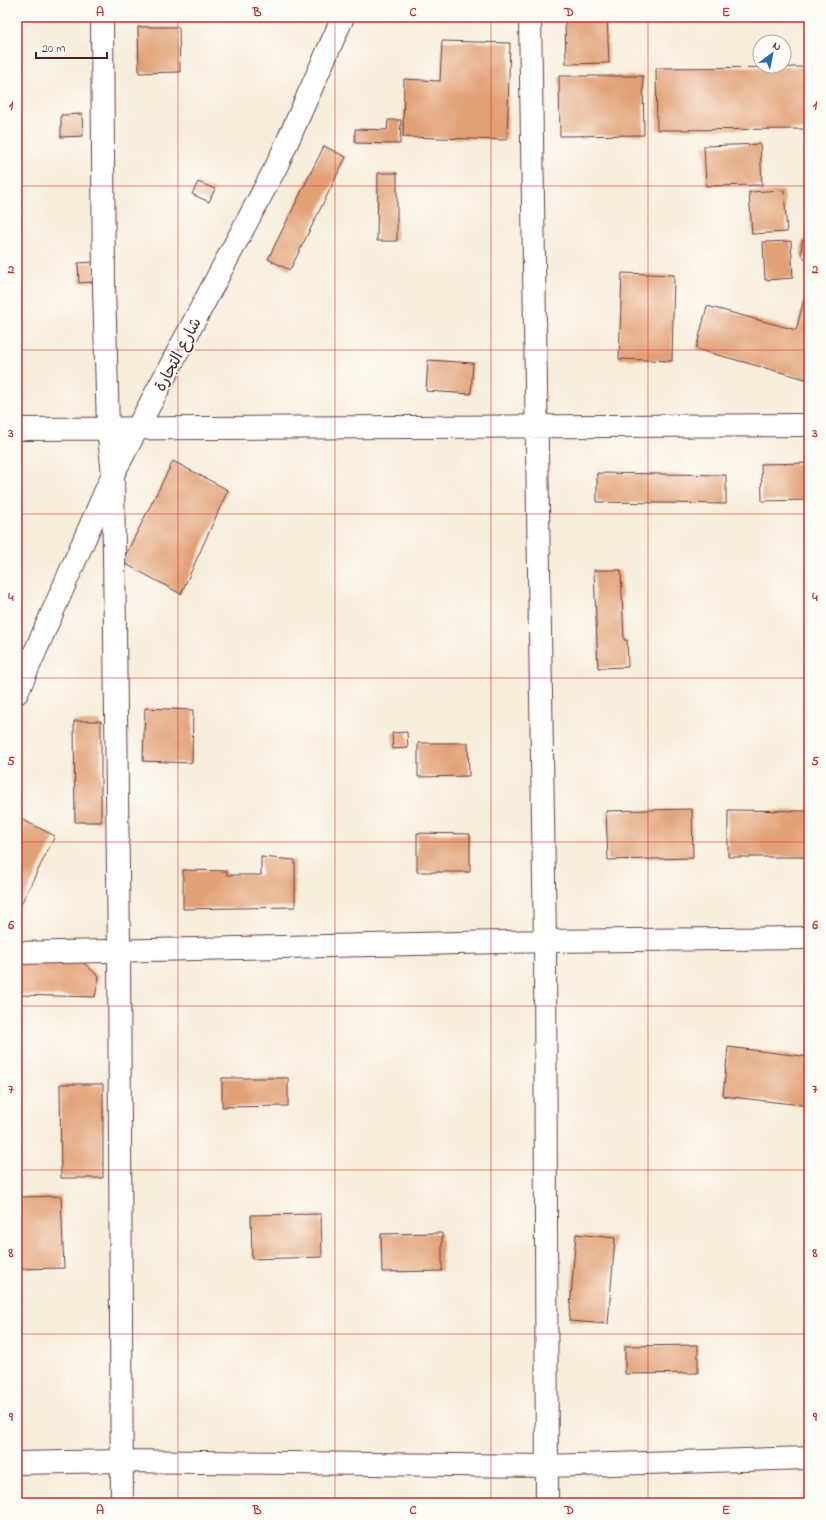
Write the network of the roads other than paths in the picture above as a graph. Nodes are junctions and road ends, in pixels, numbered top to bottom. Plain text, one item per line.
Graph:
1 (102, 17) edge
2 (343, 17) edge
3 (530, 17) edge
4 (809, 425) edge
5 (108, 428) junction
6 (537, 428) junction
7 (17, 429) edge
8 (137, 429) junction
9 (113, 474) junction
10 (17, 694) edge
11 (809, 938) edge
12 (545, 941) junction
13 (120, 951) junction
14 (17, 953) edge
15 (809, 1458) edge
16 (121, 1461) junction
17 (17, 1463) edge
18 (545, 1466) junction
19 (122, 1503) edge
20 (547, 1503) edge

1 - 5 street
2 - 8 street, شارع التجارة
3 - 6 street
4 - 6 street
5 - 7 street
5 - 8 street
5 - 9 street
6 - 8 street
6 - 12 street
8 - 9 street, شارع التجارة
9 - 10 street, شارع التجارة
9 - 13 street
11 - 12 street
12 - 13 street
12 - 18 street
13 - 14 street
13 - 16 street
15 - 18 street
16 - 17 street
16 - 18 street
16 - 19 street
18 - 20 street

